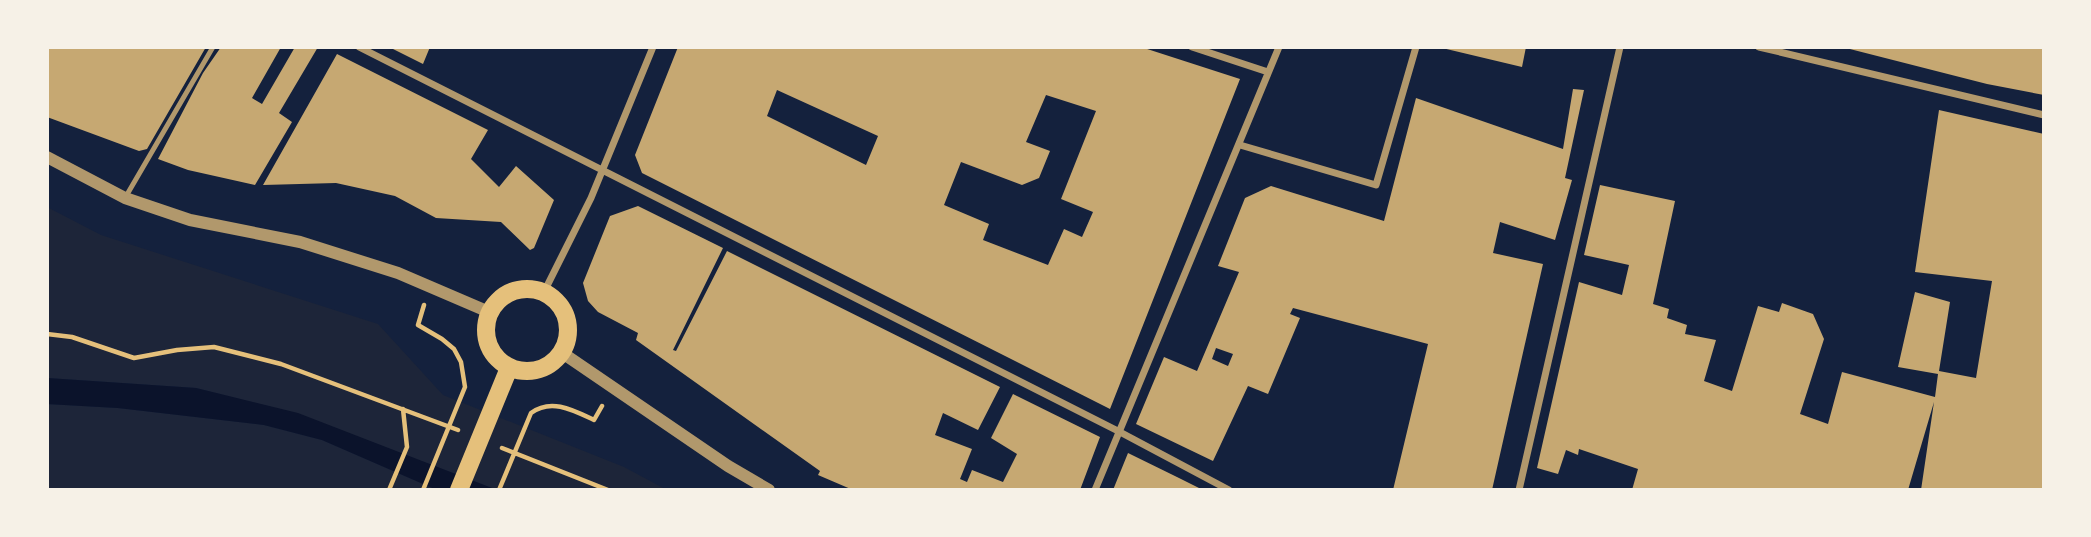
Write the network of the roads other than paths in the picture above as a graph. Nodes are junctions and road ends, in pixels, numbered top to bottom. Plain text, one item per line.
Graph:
1 (213, 47) edge
2 (359, 47) edge
3 (653, 47) edge
4 (1192, 47) edge
5 (1279, 47) edge
6 (1416, 47) edge
7 (1619, 47) edge
8 (1759, 47) edge
9 (1268, 72) junction
10 (2044, 115) edge
11 (1240, 145) junction
12 (47, 157) edge
13 (602, 169) junction
14 (125, 198) junction
15 (544, 292) junction
16 (489, 312) junction
17 (561, 352) junction
18 (509, 368) junction
19 (1118, 431) junction
20 (459, 490) edge
21 (769, 490) edge
22 (1095, 490) edge
23 (1229, 490) edge
24 (1519, 490) edge

1 - 14 lane
2 - 13 street
3 - 13 street
4 - 9 street
5 - 9 street
6 - 11 street
7 - 24 street
8 - 10 street
9 - 11 street
11 - 19 street
12 - 14 street
13 - 15 street
13 - 19 street
14 - 16 street
15 - 16 main road
15 - 17 main road
16 - 18 main road
17 - 18 main road
17 - 21 street
18 - 20 main road
19 - 22 street
19 - 23 street

